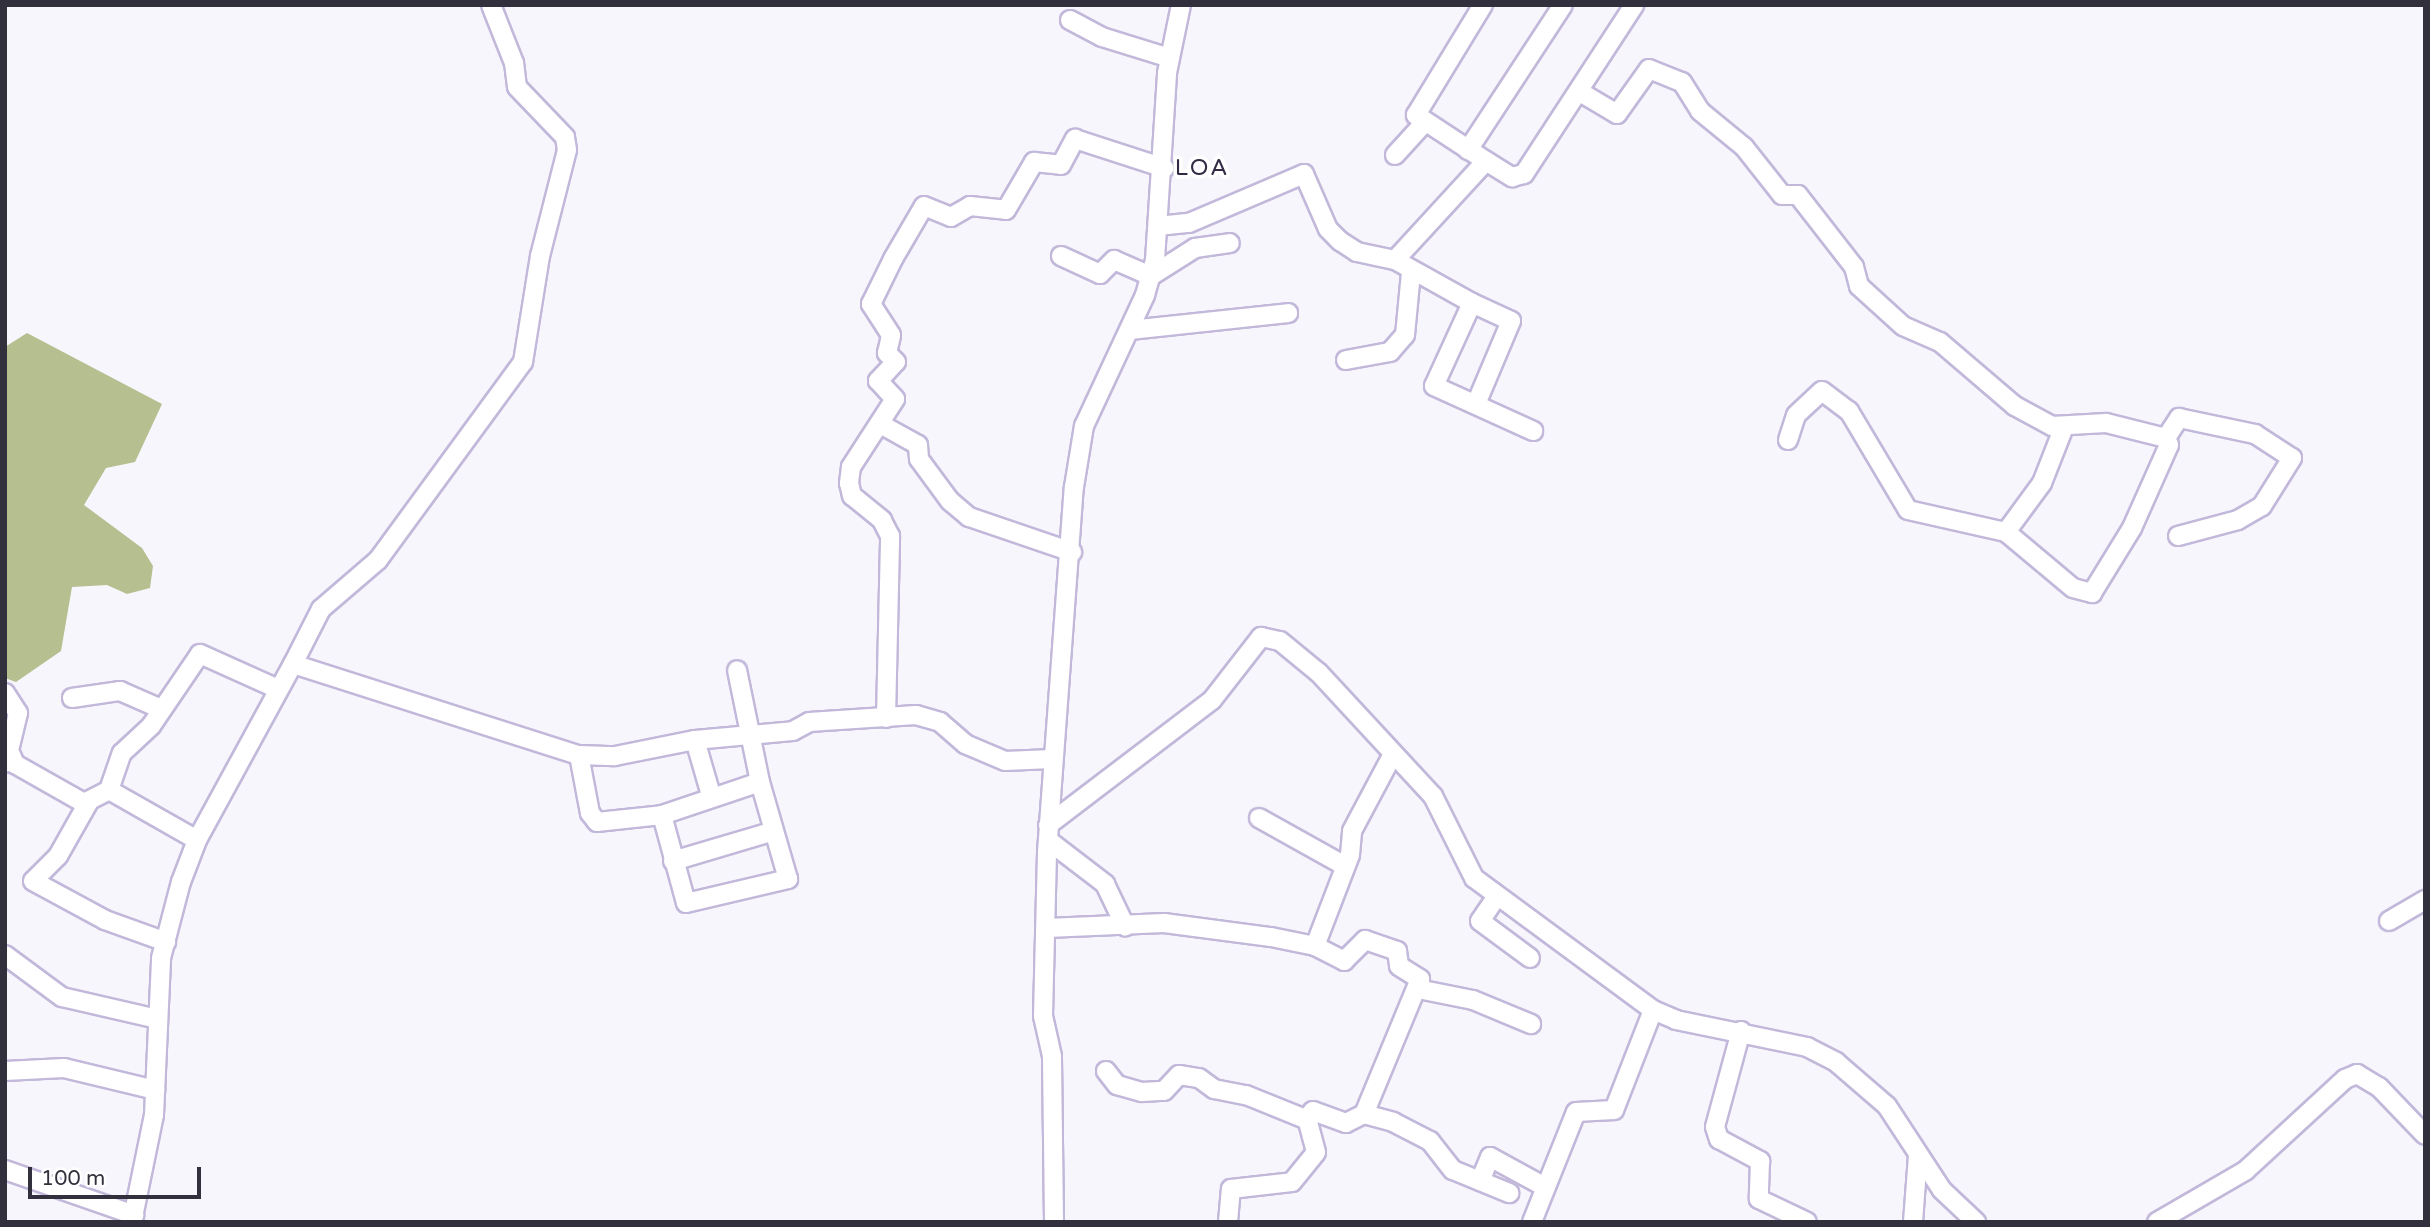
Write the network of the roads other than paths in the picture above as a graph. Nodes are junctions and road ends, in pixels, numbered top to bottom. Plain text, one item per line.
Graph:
1 (491, 5) edge
2 (1181, 5) edge
3 (1483, 5) edge
4 (1563, 5) edge
5 (1634, 5) edge
6 (1070, 20) dead end
7 (1170, 58) junction
8 (1580, 92) junction
9 (1425, 122) junction
10 (1468, 149) junction
11 (1395, 155) dead end
12 (1486, 161) junction
13 (1164, 168) junction
14 (1158, 226) junction
15 (1230, 243) dead end
16 (1062, 256) dead end
17 (1395, 260) junction
18 (1411, 273) junction
19 (1151, 276) junction
20 (1472, 303) junction
21 (1288, 313) dead end
22 (1130, 330) junction
23 (1346, 360) dead end
24 (1476, 404) junction
25 (882, 425) junction
26 (2064, 426) junction
27 (1533, 431) dead end
28 (2166, 438) junction
29 (1788, 440) dead end
30 (2006, 533) junction
31 (2178, 536) dead end
32 (1072, 552) junction
33 (293, 664) junction
34 (737, 670) dead end
35 (278, 689) junction
36 (5, 693) edge
37 (72, 698) dead end
38 (161, 709) junction
39 (886, 718) junction
40 (752, 733) junction
41 (695, 740) junction
42 (1393, 754) junction
43 (579, 755) junction
44 (8, 760) edge
45 (1052, 760) junction
46 (760, 782) junction
47 (109, 790) junction
48 (711, 794) junction
49 (88, 803) junction
50 (662, 815) junction
51 (1259, 818) dead end
52 (774, 831) junction
53 (1049, 833) junction
54 (197, 840) junction
55 (673, 861) junction
56 (1345, 866) junction
57 (1497, 896) junction
58 (2425, 900) edge
59 (2389, 920) dead end
60 (1125, 926) junction
61 (1047, 928) junction
62 (166, 942) junction
63 (1315, 946) junction
64 (5, 955) edge
65 (1530, 958) dead end
66 (1418, 989) junction
67 (1653, 1010) junction
68 (157, 1019) junction
69 (1531, 1024) dead end
70 (1741, 1031) junction
71 (5, 1071) edge
72 (1105, 1071) dead end
73 (155, 1090) junction
74 (1364, 1114) junction
75 (1308, 1121) junction
76 (2425, 1135) edge
77 (1918, 1153) junction
78 (5, 1170) edge
79 (1480, 1181) junction
80 (1545, 1187) junction
81 (1509, 1193) dead end
82 (133, 1218) edge
83 (1054, 1222) edge
84 (1228, 1222) edge
85 (1532, 1222) edge
86 (1807, 1222) edge
87 (1913, 1222) edge
88 (1976, 1222) edge
89 (2157, 1222) edge

1 - 33 street
2 - 7 street
3 - 9 street
4 - 10 street
5 - 8 street
6 - 7 street
7 - 13 street
8 - 12 street
8 - 26 street
9 - 10 street
9 - 11 street
10 - 12 street
12 - 17 street
13 - 14 street
13 - 25 street
14 - 17 street
14 - 19 street
15 - 19 street
16 - 19 street
17 - 18 street
18 - 20 street
18 - 23 street
19 - 22 street
20 - 24 street
20 - 24 street
21 - 22 street
22 - 32 street
24 - 27 street
25 - 32 street
25 - 39 street
26 - 28 street
26 - 30 street
28 - 30 street
28 - 31 street
29 - 30 street
32 - 45 street
33 - 35 street
33 - 43 street
34 - 40 street
35 - 38 street
35 - 54 street
36 - 44 street
37 - 38 street
38 - 47 street
39 - 40 street
39 - 45 street
40 - 41 street
40 - 46 street
41 - 43 street
41 - 48 street
42 - 53 street
42 - 56 street
42 - 57 street
43 - 50 street
44 - 49 street
45 - 53 street
46 - 48 street
46 - 52 street
47 - 49 street
47 - 54 street
48 - 50 street
49 - 62 street
50 - 55 street
51 - 56 street
52 - 55 street
52 - 55 street
53 - 60 street
53 - 61 street
54 - 62 street
56 - 63 street
57 - 65 street
57 - 67 street
58 - 59 street
60 - 61 street
60 - 63 street
61 - 83 street
62 - 68 street
63 - 66 street
64 - 68 street
66 - 69 street
66 - 74 street
67 - 70 street
67 - 80 street
68 - 73 street
70 - 77 street
70 - 86 street
71 - 73 street
72 - 75 street
73 - 82 street
74 - 75 street
74 - 79 street
75 - 84 street
76 - 89 street
77 - 87 street
77 - 88 street
78 - 82 street
79 - 80 street
79 - 81 street
80 - 85 street

